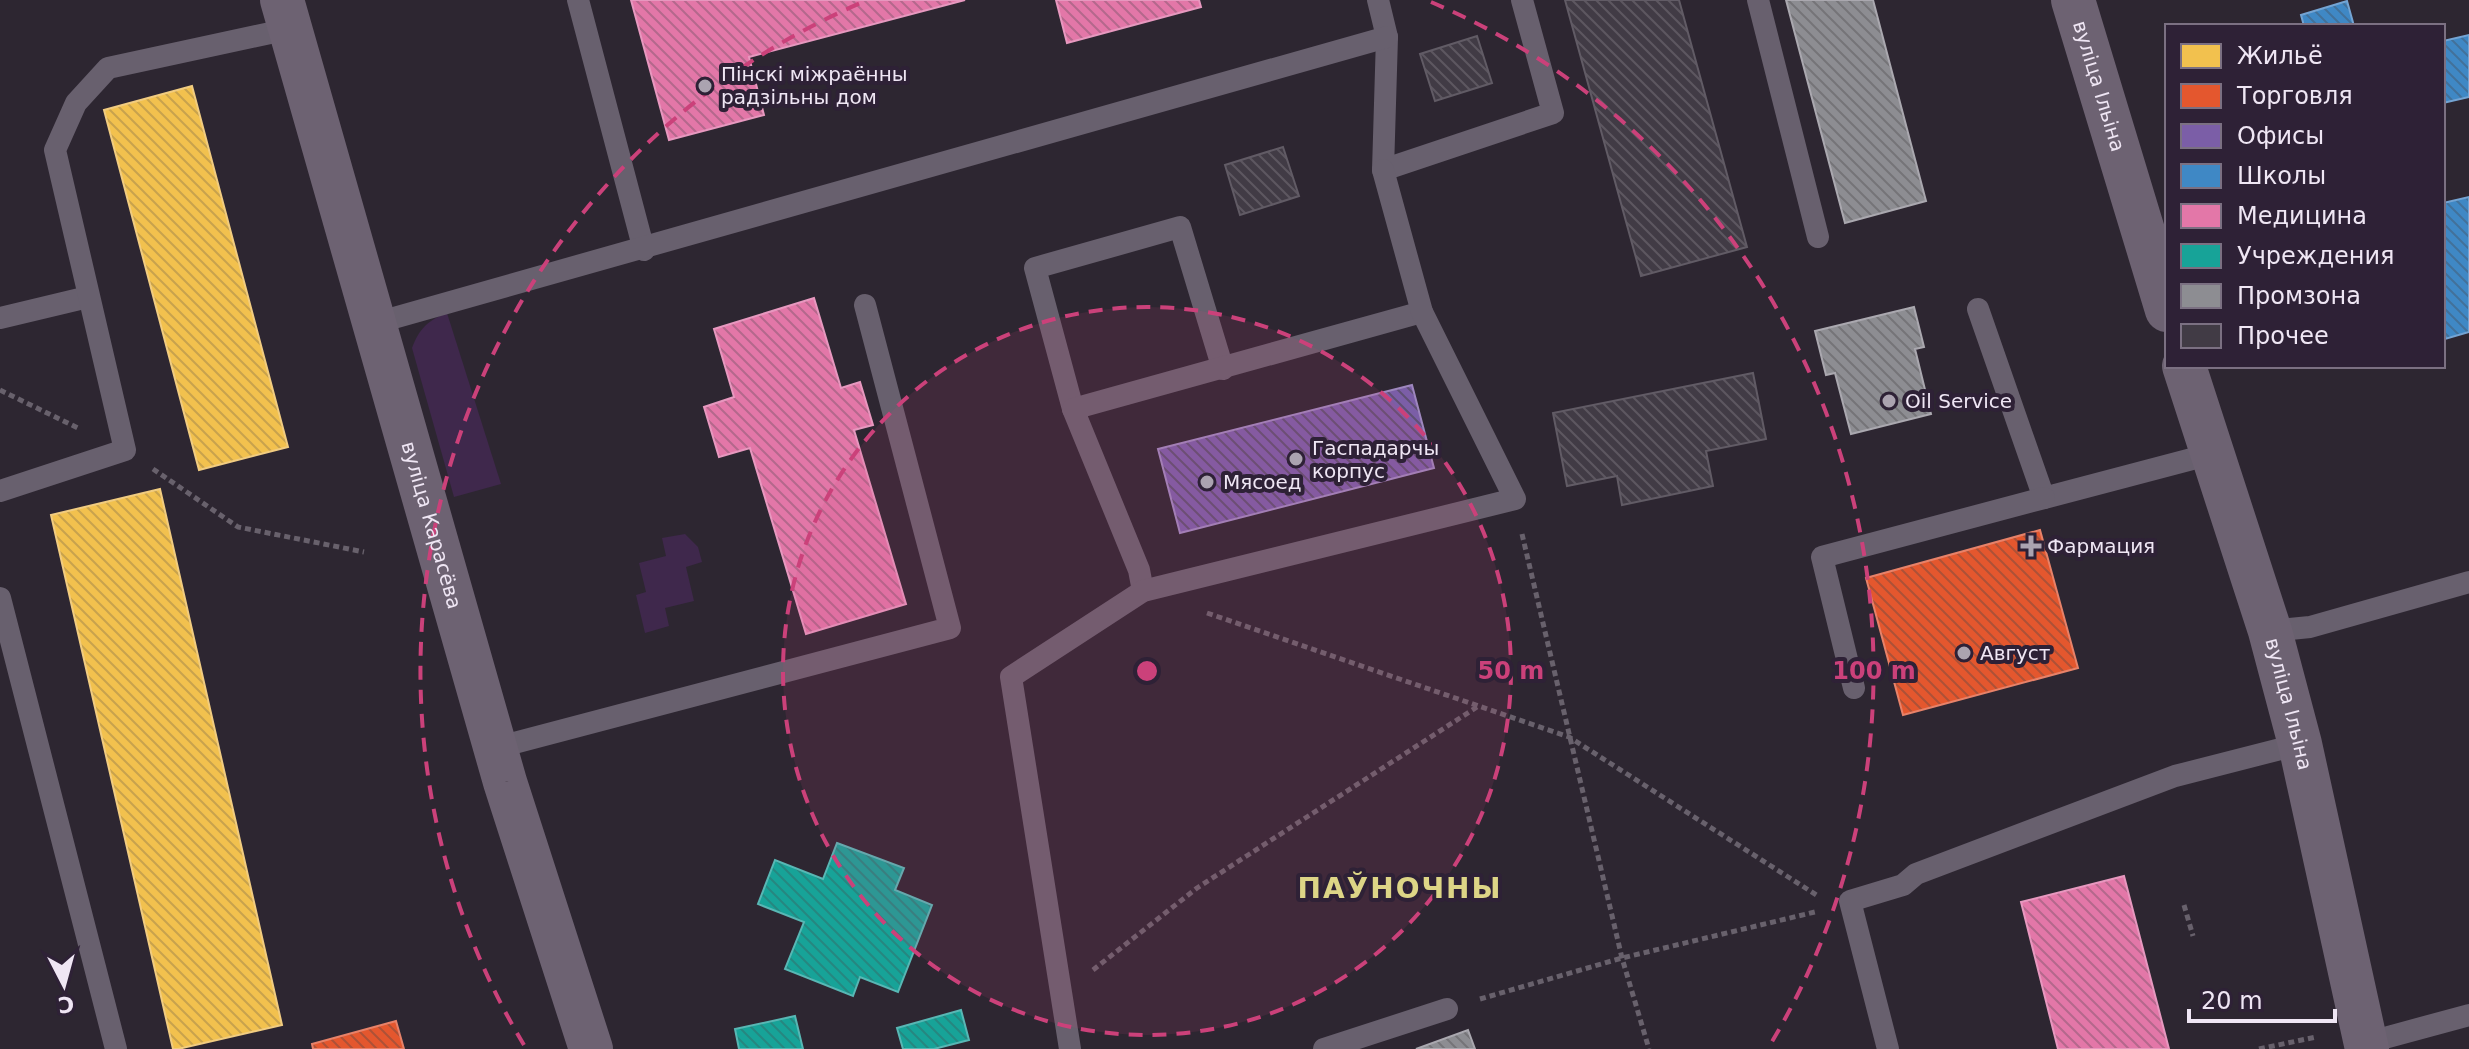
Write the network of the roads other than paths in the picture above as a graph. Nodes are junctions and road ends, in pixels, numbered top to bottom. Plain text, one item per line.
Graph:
1 (578, 0) edge
2 (1378, 0) edge
3 (1522, 0) edge
4 (1758, 0) edge
5 (2073, 0) edge
6 (285, 14) edge
7 (1387, 37) junction
8 (1383, 170) junction
9 (1818, 237) dead end
10 (644, 250) junction
11 (88, 297) junction
12 (2165, 303) edge
13 (865, 305) dead end
14 (1978, 309) dead end
15 (1422, 312) junction
16 (0, 318) edge
17 (376, 323) junction
18 (2185, 368) edge
19 (1223, 369) junction
20 (1073, 409) junction
21 (2211, 454) junction
22 (0, 491) edge
23 (2044, 498) junction
24 (2469, 582) edge
25 (1143, 591) junction
26 (0, 598) edge
27 (2270, 631) junction
28 (1854, 688) dead end
29 (2300, 744) junction
30 (495, 748) junction
31 (1447, 1009) road end
32 (2469, 1015) edge
33 (2367, 1046) edge
34 (1336, 1048) edge
35 (116, 1049) edge
36 (591, 1049) edge
37 (1070, 1049) edge
38 (1888, 1049) edge

1 - 10 lane
2 - 7 lane
3 - 8 lane
4 - 9 lane
5 - 12 street, вуліца Ільіна
6 - 11 lane
6 - 17 street, вуліца Карасёва
7 - 8 lane
7 - 10 lane
8 - 15 lane
10 - 17 lane
11 - 16 lane
11 - 22 lane
13 - 30 lane
14 - 23 lane
15 - 19 lane
15 - 25 lane
17 - 30 street, вуліца Карасёва
18 - 21 street, вуліца Ільіна
19 - 20 lane
19 - 20 lane
20 - 25 lane
21 - 23 lane
21 - 27 street, вуліца Ільіна
23 - 28 lane
24 - 27 lane
25 - 37 lane
26 - 35 lane
27 - 29 street, вуліца Ільіна
29 - 33 street, вуліца Ільіна
29 - 38 lane
30 - 36 street, вуліца Карасёва
31 - 34 lane
32 - 33 lane

